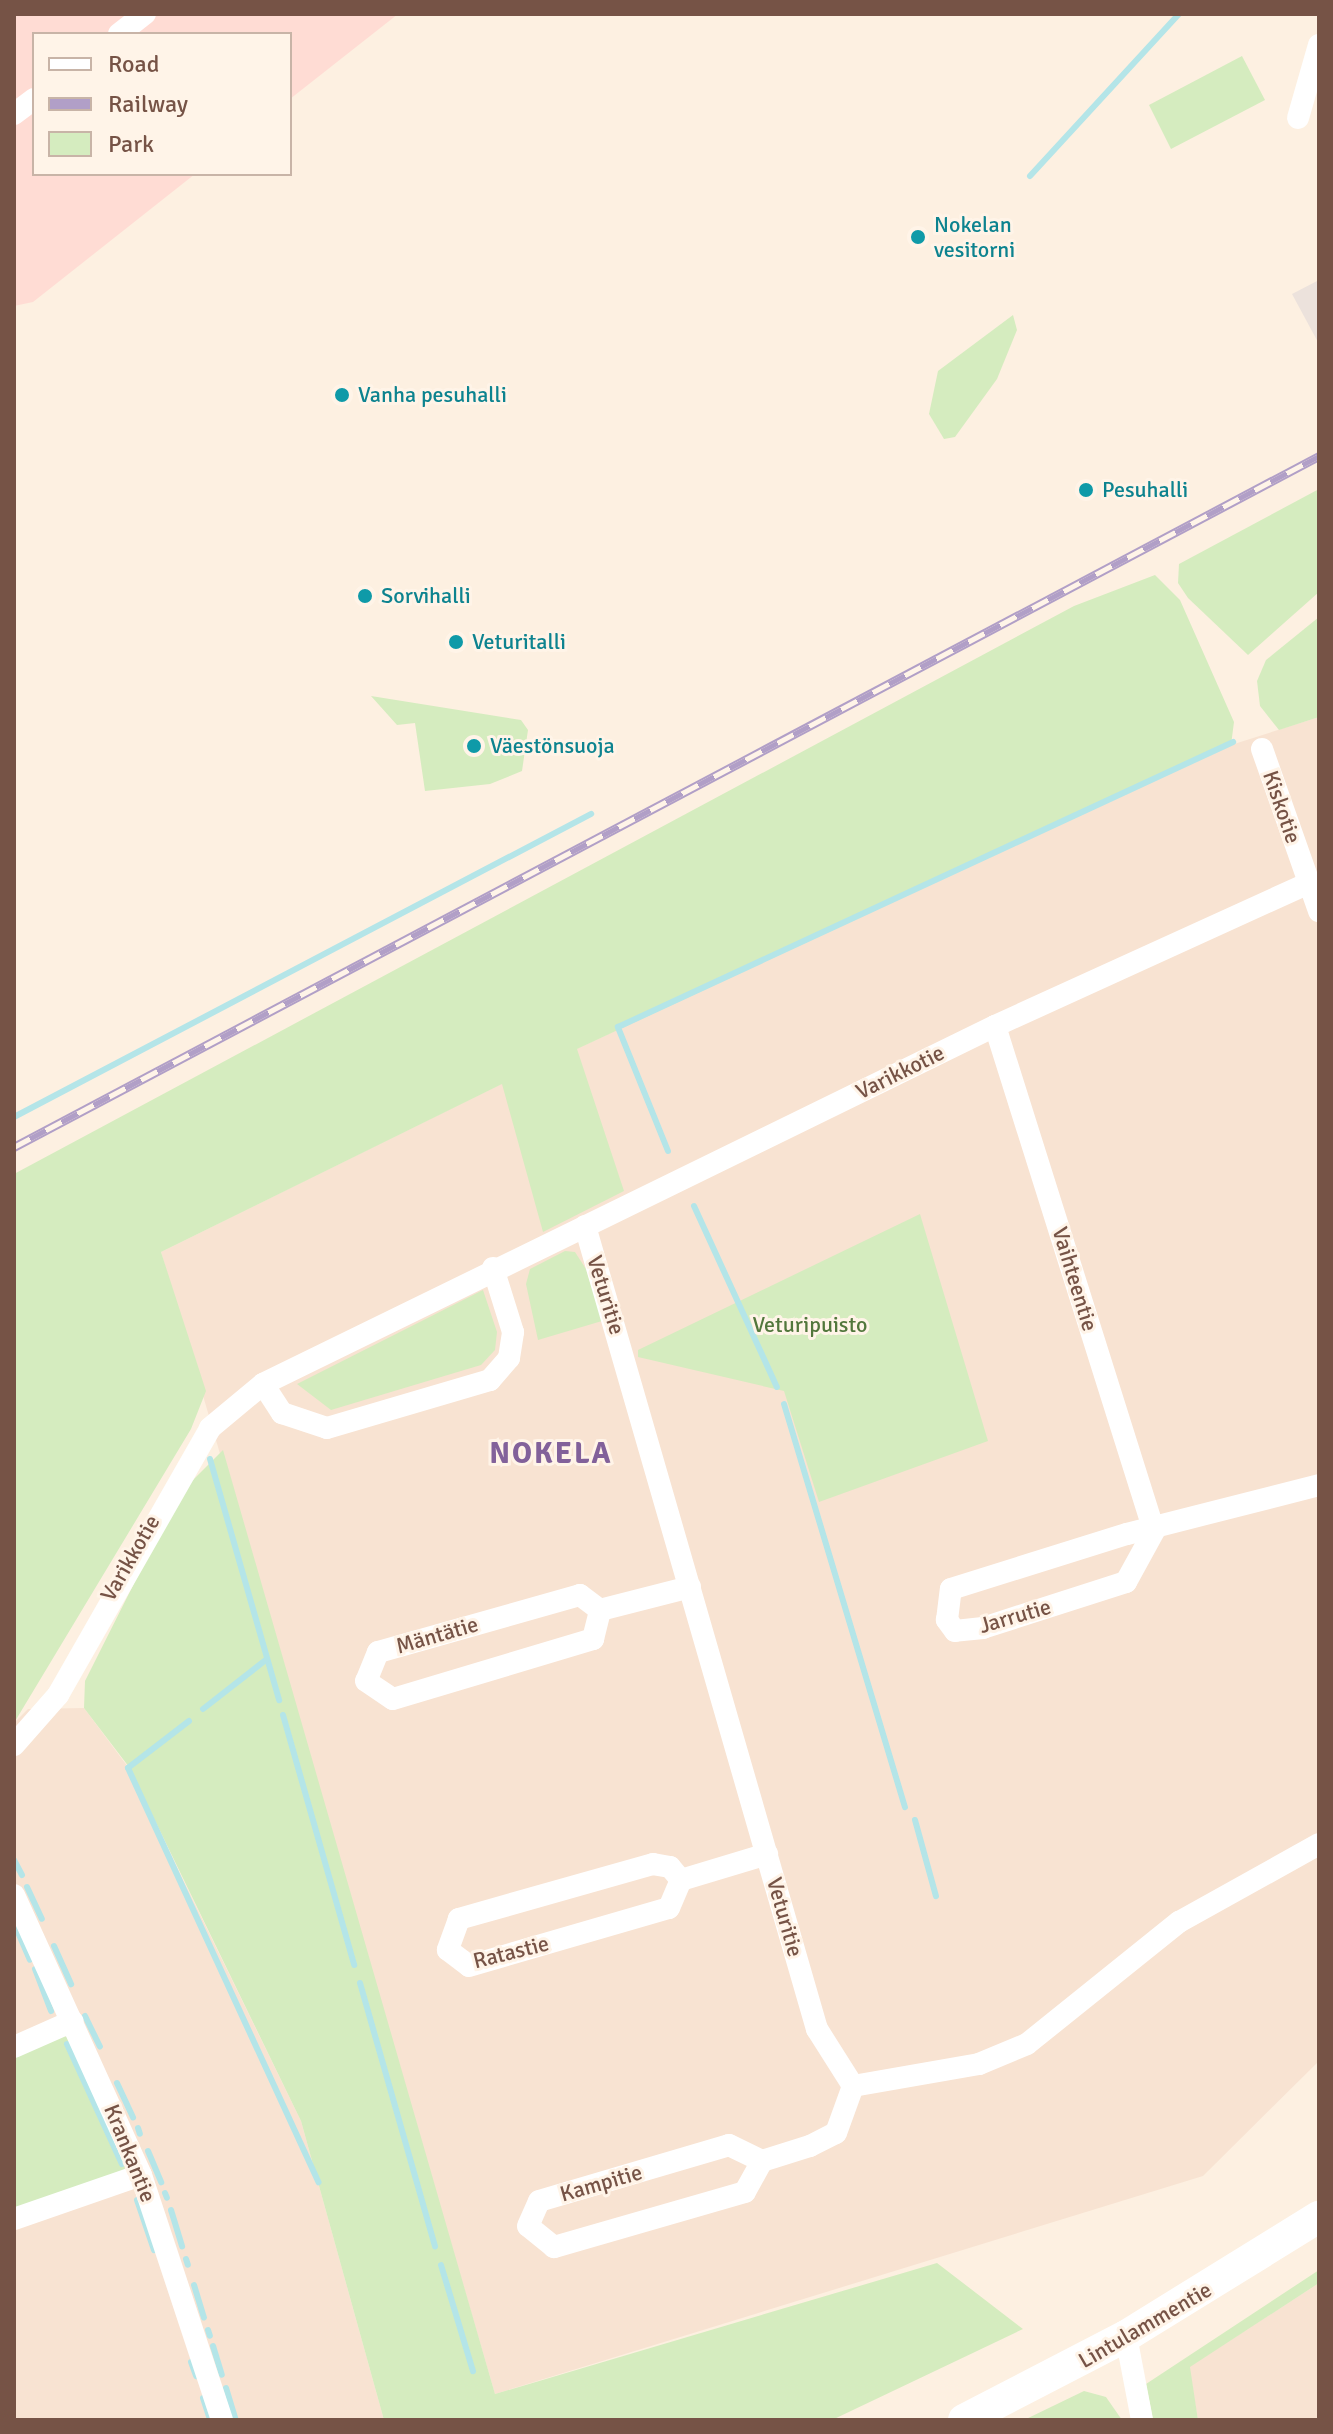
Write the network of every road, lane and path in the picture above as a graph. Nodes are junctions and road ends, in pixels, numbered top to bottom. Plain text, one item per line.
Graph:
1 (145, 14) edge
2 (122, 32) edge
3 (1319, 45) edge
4 (32, 100) edge
5 (14, 114) edge
6 (1298, 118) dead end
7 (1262, 749) dead end
8 (1309, 883) junction
9 (1319, 911) edge
10 (995, 1026) junction
11 (585, 1226) junction
12 (493, 1268) junction
13 (263, 1384) junction
14 (1319, 1485) edge
15 (1154, 1531) junction
16 (690, 1587) junction
17 (600, 1610) junction
18 (14, 1745) edge
19 (1319, 1844) edge
20 (767, 1854) junction
21 (681, 1880) junction
22 (14, 1895) edge
23 (73, 2021) junction
24 (14, 2047) edge
25 (853, 2086) junction
26 (762, 2161) junction
27 (141, 2175) junction
28 (1319, 2217) edge
29 (14, 2219) edge
30 (1126, 2336) junction
31 (222, 2420) edge
32 (964, 2420) edge
33 (1142, 2420) edge

1 - 2 street
3 - 6 street
4 - 5 street
7 - 8 street, Kiskotie
8 - 9 street, Kiskotie
8 - 10 street, Varikkotie
10 - 11 street, Varikkotie
10 - 15 street, Vaihteentie
11 - 12 street, Varikkotie
11 - 16 street, Veturitie
12 - 13 street, Varikkotie
12 - 13 street
13 - 18 street, Varikkotie
14 - 15 street, Jarrutie
15 - 15 street, Jarrutie
16 - 17 street
16 - 20 street, Veturitie
17 - 17 street, Mäntätie
19 - 25 street
20 - 21 street
20 - 25 street, Veturitie
21 - 21 street, Ratastie
22 - 23 street, Krankantie
23 - 24 street
23 - 27 street, Krankantie
25 - 26 street
26 - 26 street, Kampitie
27 - 29 street
27 - 31 street, Krankantie
28 - 30 street, Lintulammentie
30 - 32 street, Lintulammentie
30 - 33 street

